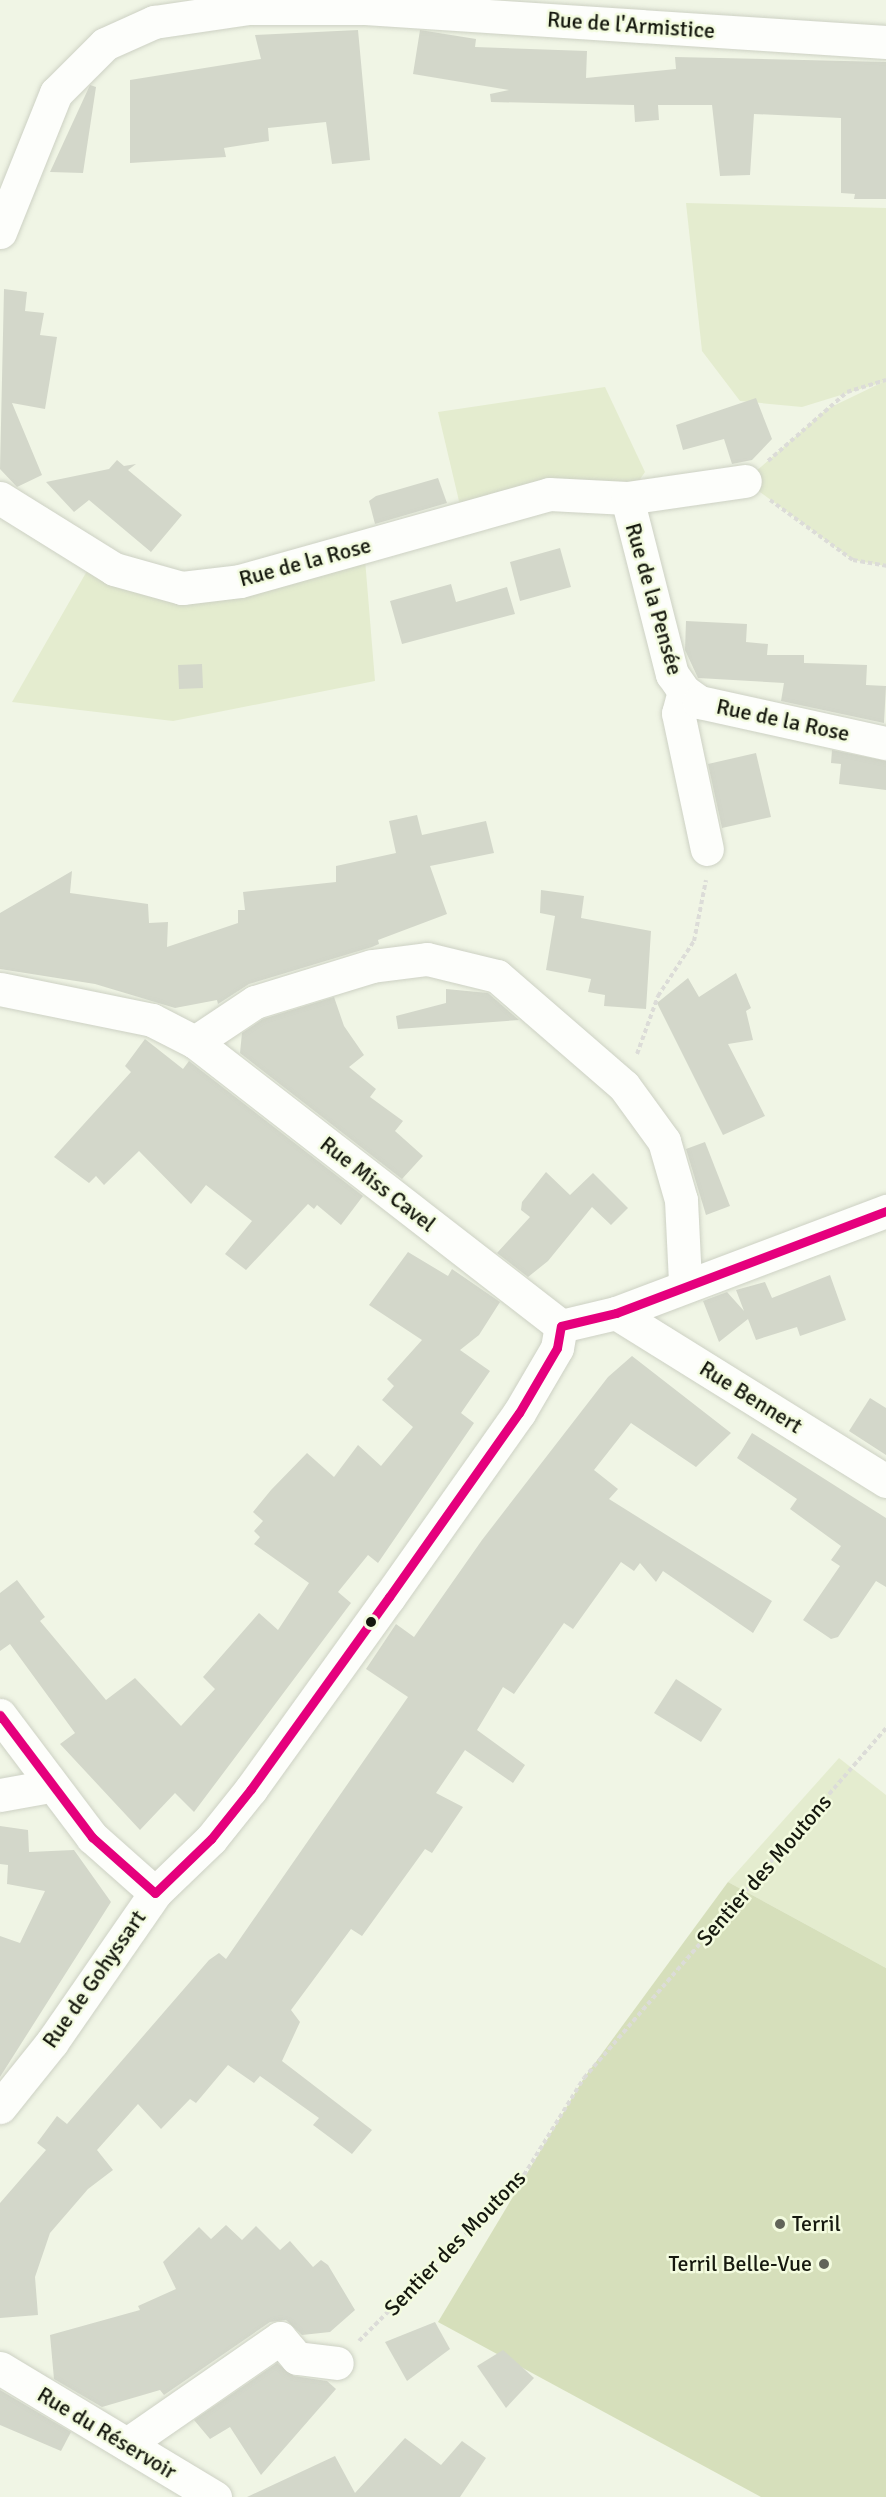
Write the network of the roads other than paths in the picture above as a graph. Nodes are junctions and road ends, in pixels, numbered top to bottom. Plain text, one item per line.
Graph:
1 (367, 4) edge
2 (160, 11) edge
3 (886, 42) edge
4 (0, 232) edge
5 (745, 482) road end
6 (0, 498) edge
7 (627, 498) junction
8 (684, 691) junction
9 (886, 743) edge
10 (707, 849) road end
11 (0, 989) edge
12 (195, 1042) junction
13 (886, 1211) edge
14 (685, 1283) junction
15 (616, 1313) junction
16 (561, 1326) junction
17 (886, 1481) edge
18 (0, 1715) edge
19 (50, 1786) junction
20 (0, 1795) edge
21 (155, 1893) junction
22 (0, 2107) edge
23 (337, 2363) road end
24 (0, 2368) edge
25 (127, 2444) junction
26 (215, 2497) edge

1 - 2 street, Rue de l'Armistice
1 - 3 street, Rue de l'Armistice
2 - 4 street, Rue de l'Armistice
5 - 7 street, Rue de la Pensée
6 - 7 street, Rue de la Rose
7 - 8 street, Rue de la Pensée
8 - 9 street, Rue de la Rose
8 - 10 street, Rue de la Pensée
11 - 12 street, Rue Miss Cavel
12 - 14 street
12 - 16 street, Rue Miss Cavel
13 - 14 street
14 - 15 street
15 - 16 street
15 - 17 street, Rue Bennert
16 - 21 street, Rue de Gohyssart
18 - 19 street
19 - 20 street
19 - 21 street
21 - 22 street, Rue de Gohyssart
23 - 25 street
24 - 25 street, Rue du Réservoir
25 - 26 street, Rue du Réservoir

